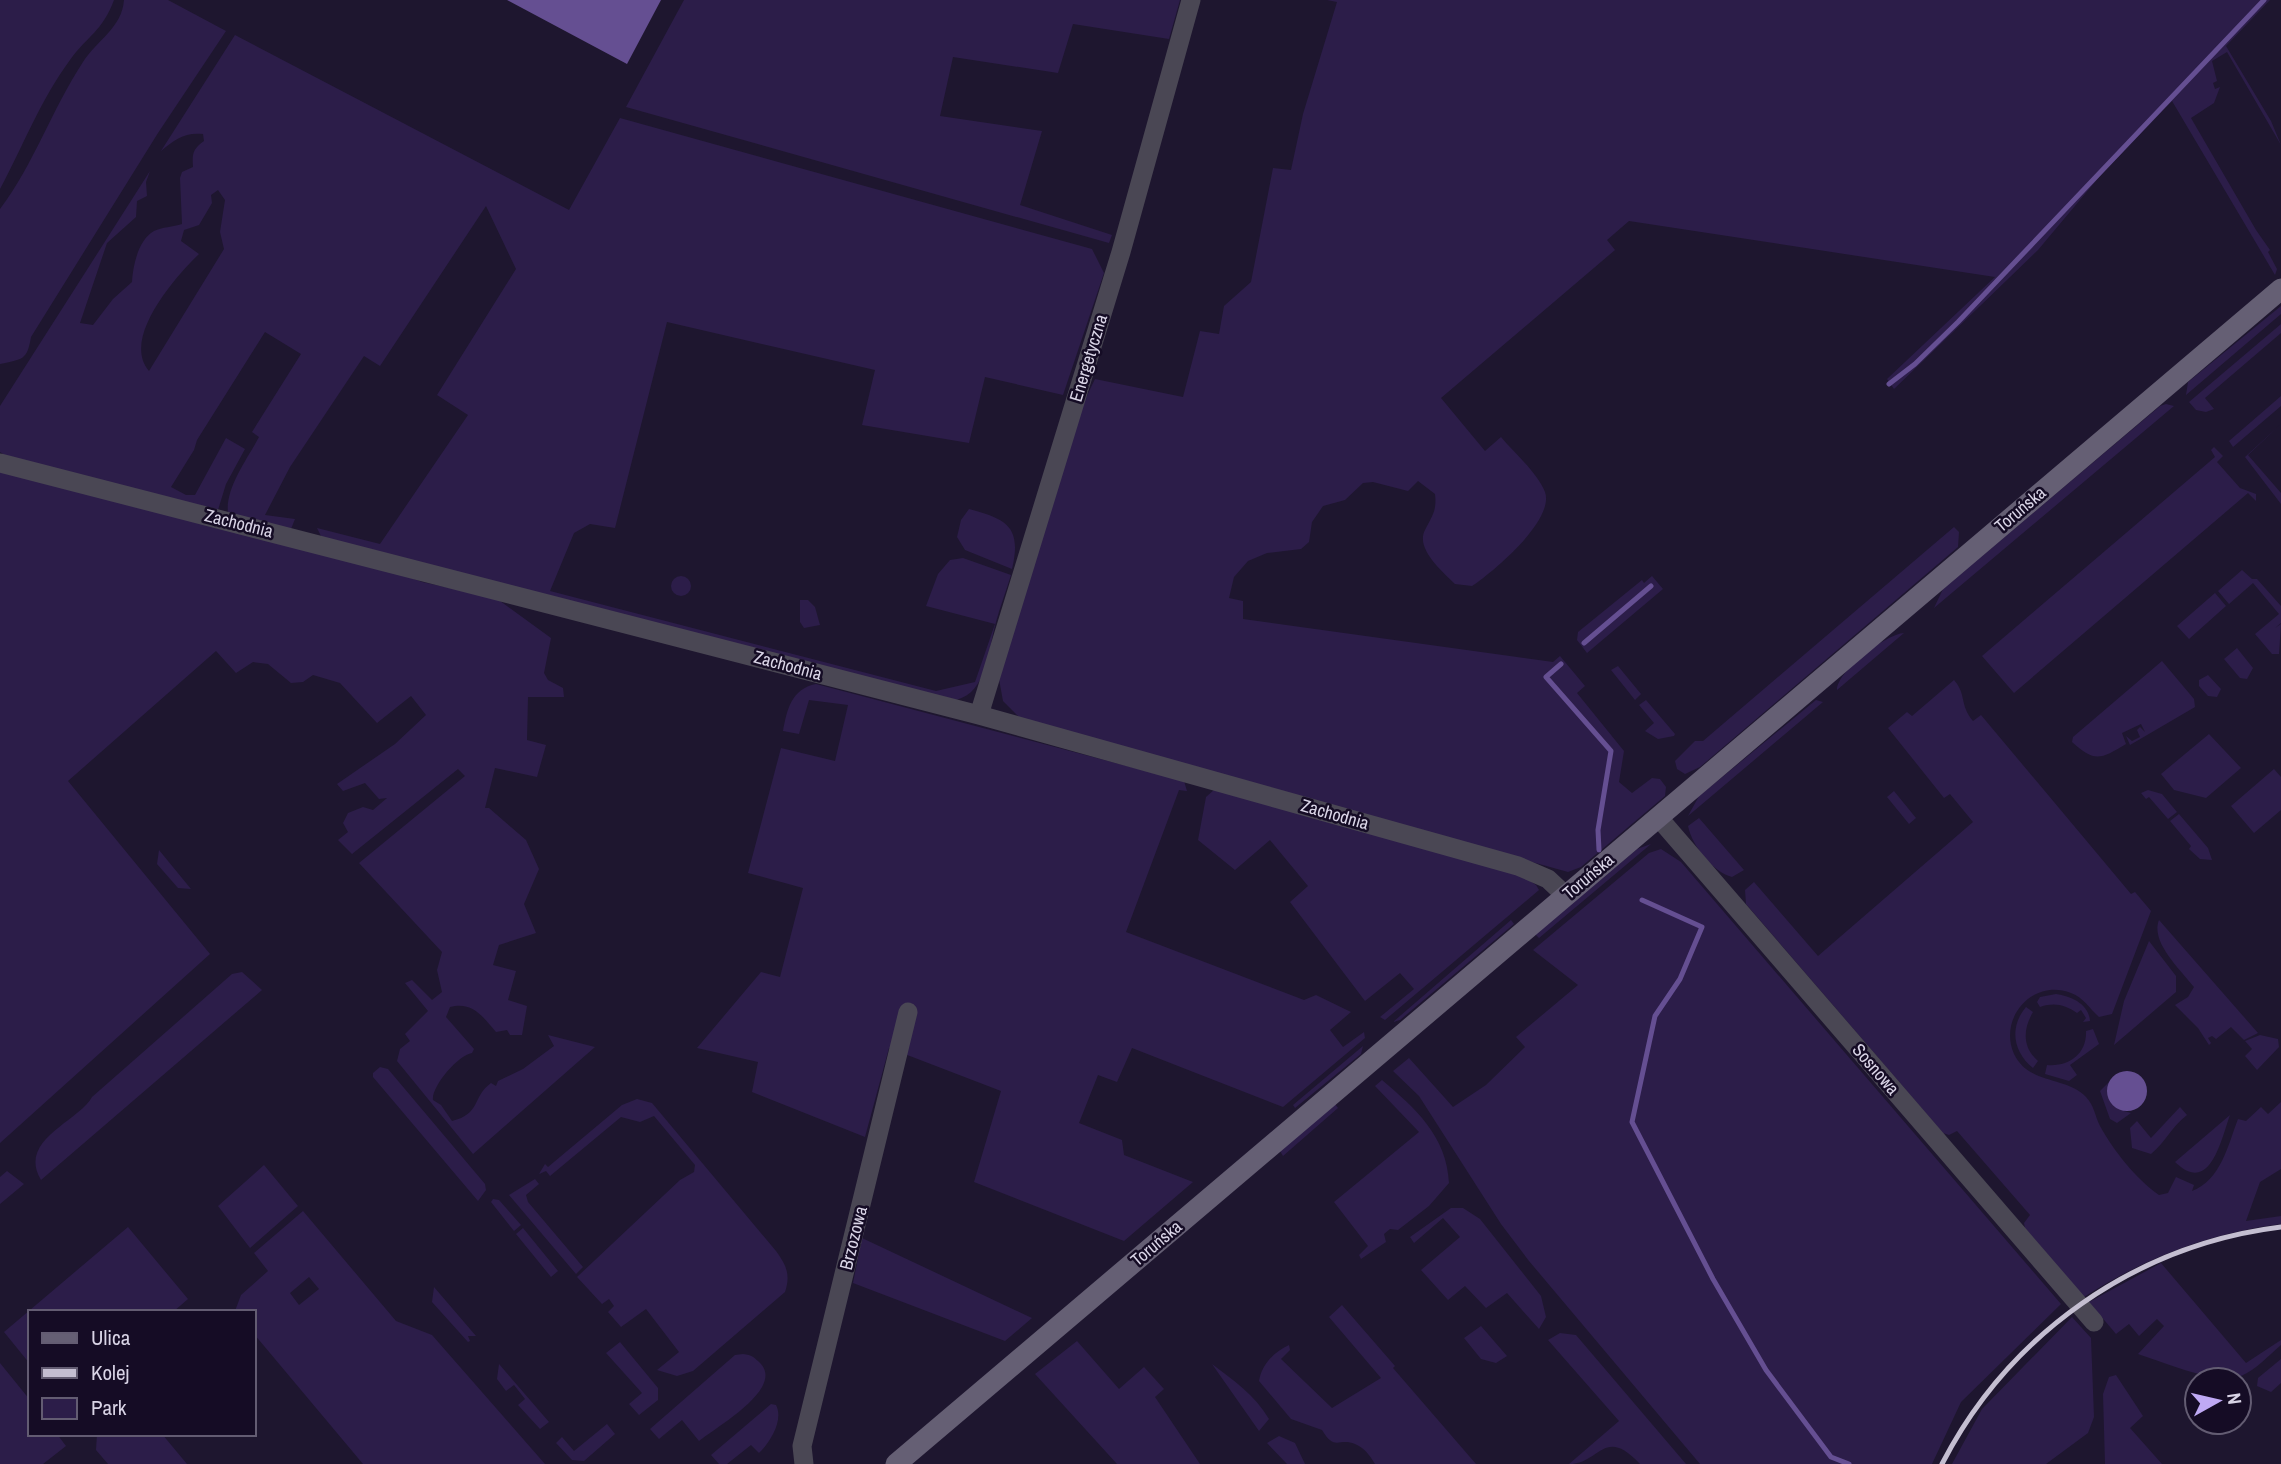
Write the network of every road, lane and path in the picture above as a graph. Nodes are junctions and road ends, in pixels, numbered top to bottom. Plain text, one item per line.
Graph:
1 (1191, 0) edge
2 (2281, 289) edge
3 (0, 463) edge
4 (979, 715) junction
5 (1658, 817) junction
6 (1565, 895) junction
7 (908, 1012) dead end
8 (2094, 1322) dead end
9 (804, 1464) edge
10 (896, 1464) edge

1 - 4 street, Energetyczna
2 - 5 street, Toruńska
3 - 4 street, Zachodnia
4 - 6 street, Zachodnia
5 - 6 street, Toruńska
5 - 8 street, Sosnowa
6 - 10 street, Toruńska
7 - 9 street, Brzozowa

